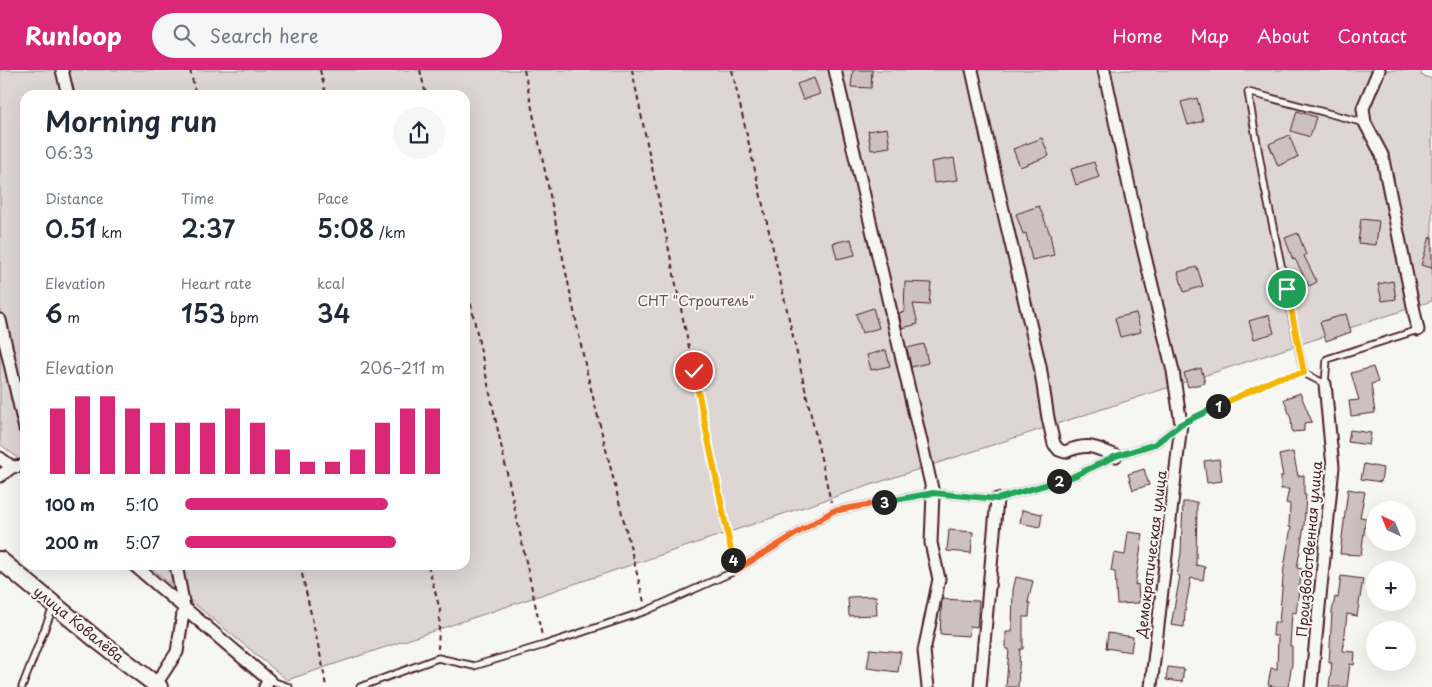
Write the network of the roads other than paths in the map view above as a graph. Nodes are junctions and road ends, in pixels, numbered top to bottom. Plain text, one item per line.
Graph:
1 (62, 70) edge
2 (835, 70) edge
3 (972, 70) edge
4 (1104, 70) edge
5 (1379, 70) edge
6 (67, 90) edge
7 (1365, 123) junction
8 (0, 320) edge
9 (1418, 330) joint
10 (1326, 384) junction
11 (20, 407) edge
12 (1181, 424) junction
13 (1116, 456) junction
14 (0, 458) edge
15 (20, 466) edge
16 (12, 467) junction
17 (0, 476) edge
18 (933, 493) junction
19 (997, 499) junction
20 (0, 560) edge
21 (140, 570) edge
22 (177, 570) edge
23 (54, 605) junction
24 (184, 607) junction
25 (267, 684) edge
26 (156, 686) edge
27 (22, 687) edge
28 (289, 687) edge
29 (360, 687) edge
30 (928, 687) edge
31 (980, 687) edge
32 (1151, 687) edge
33 (1311, 687) edge

1 - 6 street
2 - 18 street
3 - 13 street
4 - 12 street, Демократическая улица
5 - 7 street
7 - 9 street
7 - 10 lane
8 - 11 street
9 - 10 lane
10 - 33 street, Производственная улица
12 - 13 lane
12 - 32 street, Демократическая улица
13 - 19 lane
14 - 16 street
15 - 16 street
16 - 17 street
18 - 19 lane
18 - 29 lane
18 - 30 street
19 - 31 street
20 - 23 street, улица Ковалёва
21 - 24 street
22 - 24 street
23 - 26 street, улица Ковалёва
23 - 27 lane
24 - 25 street
24 - 26 street
25 - 28 lane

